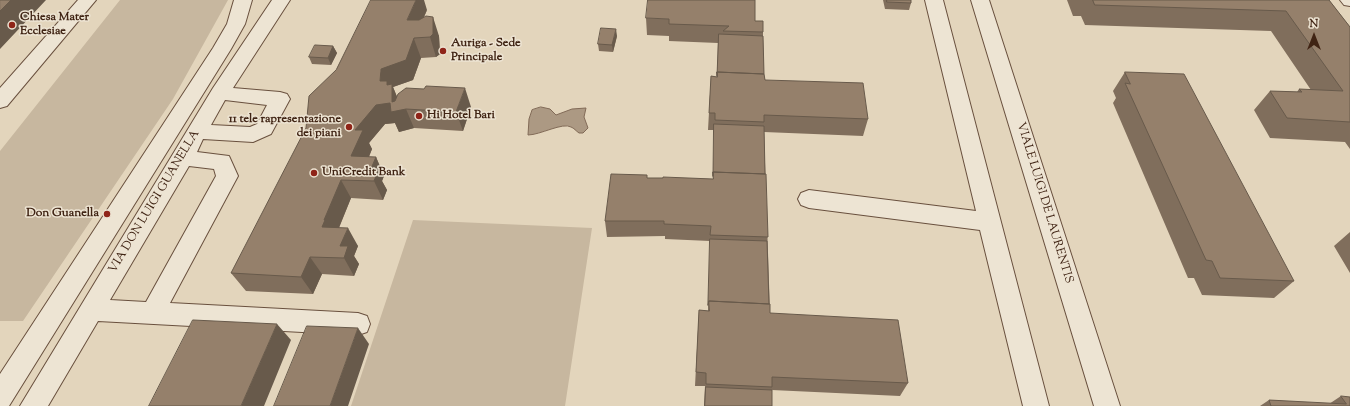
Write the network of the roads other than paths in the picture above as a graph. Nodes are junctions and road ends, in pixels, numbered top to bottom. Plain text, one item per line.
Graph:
1 (87, 0) edge
2 (243, 0) edge
3 (281, 0) edge
4 (934, 0) edge
5 (980, 0) edge
6 (220, 93) junction
7 (0, 101) edge
8 (197, 131) junction
9 (183, 158) junction
10 (809, 199) dead end
11 (990, 222) junction
12 (91, 310) junction
13 (153, 312) junction
14 (358, 324) dead end
15 (0, 397) edge
16 (33, 406) edge
17 (1036, 406) edge
18 (1107, 406) edge

1 - 7 street
2 - 15 street, VIA DON LUIGI GUANELLA
3 - 6 street, VIA DON LUIGI GUANELLA
4 - 11 street
5 - 18 street, VIALE LUIGI DE LAURENTIS
6 - 8 street, VIA DON LUIGI GUANELLA
6 - 8 street
8 - 9 street, VIA DON LUIGI GUANELLA
9 - 12 street, VIA DON LUIGI GUANELLA
9 - 13 street
10 - 11 street
11 - 17 street
12 - 13 street
12 - 16 street, VIA DON LUIGI GUANELLA
13 - 14 street

